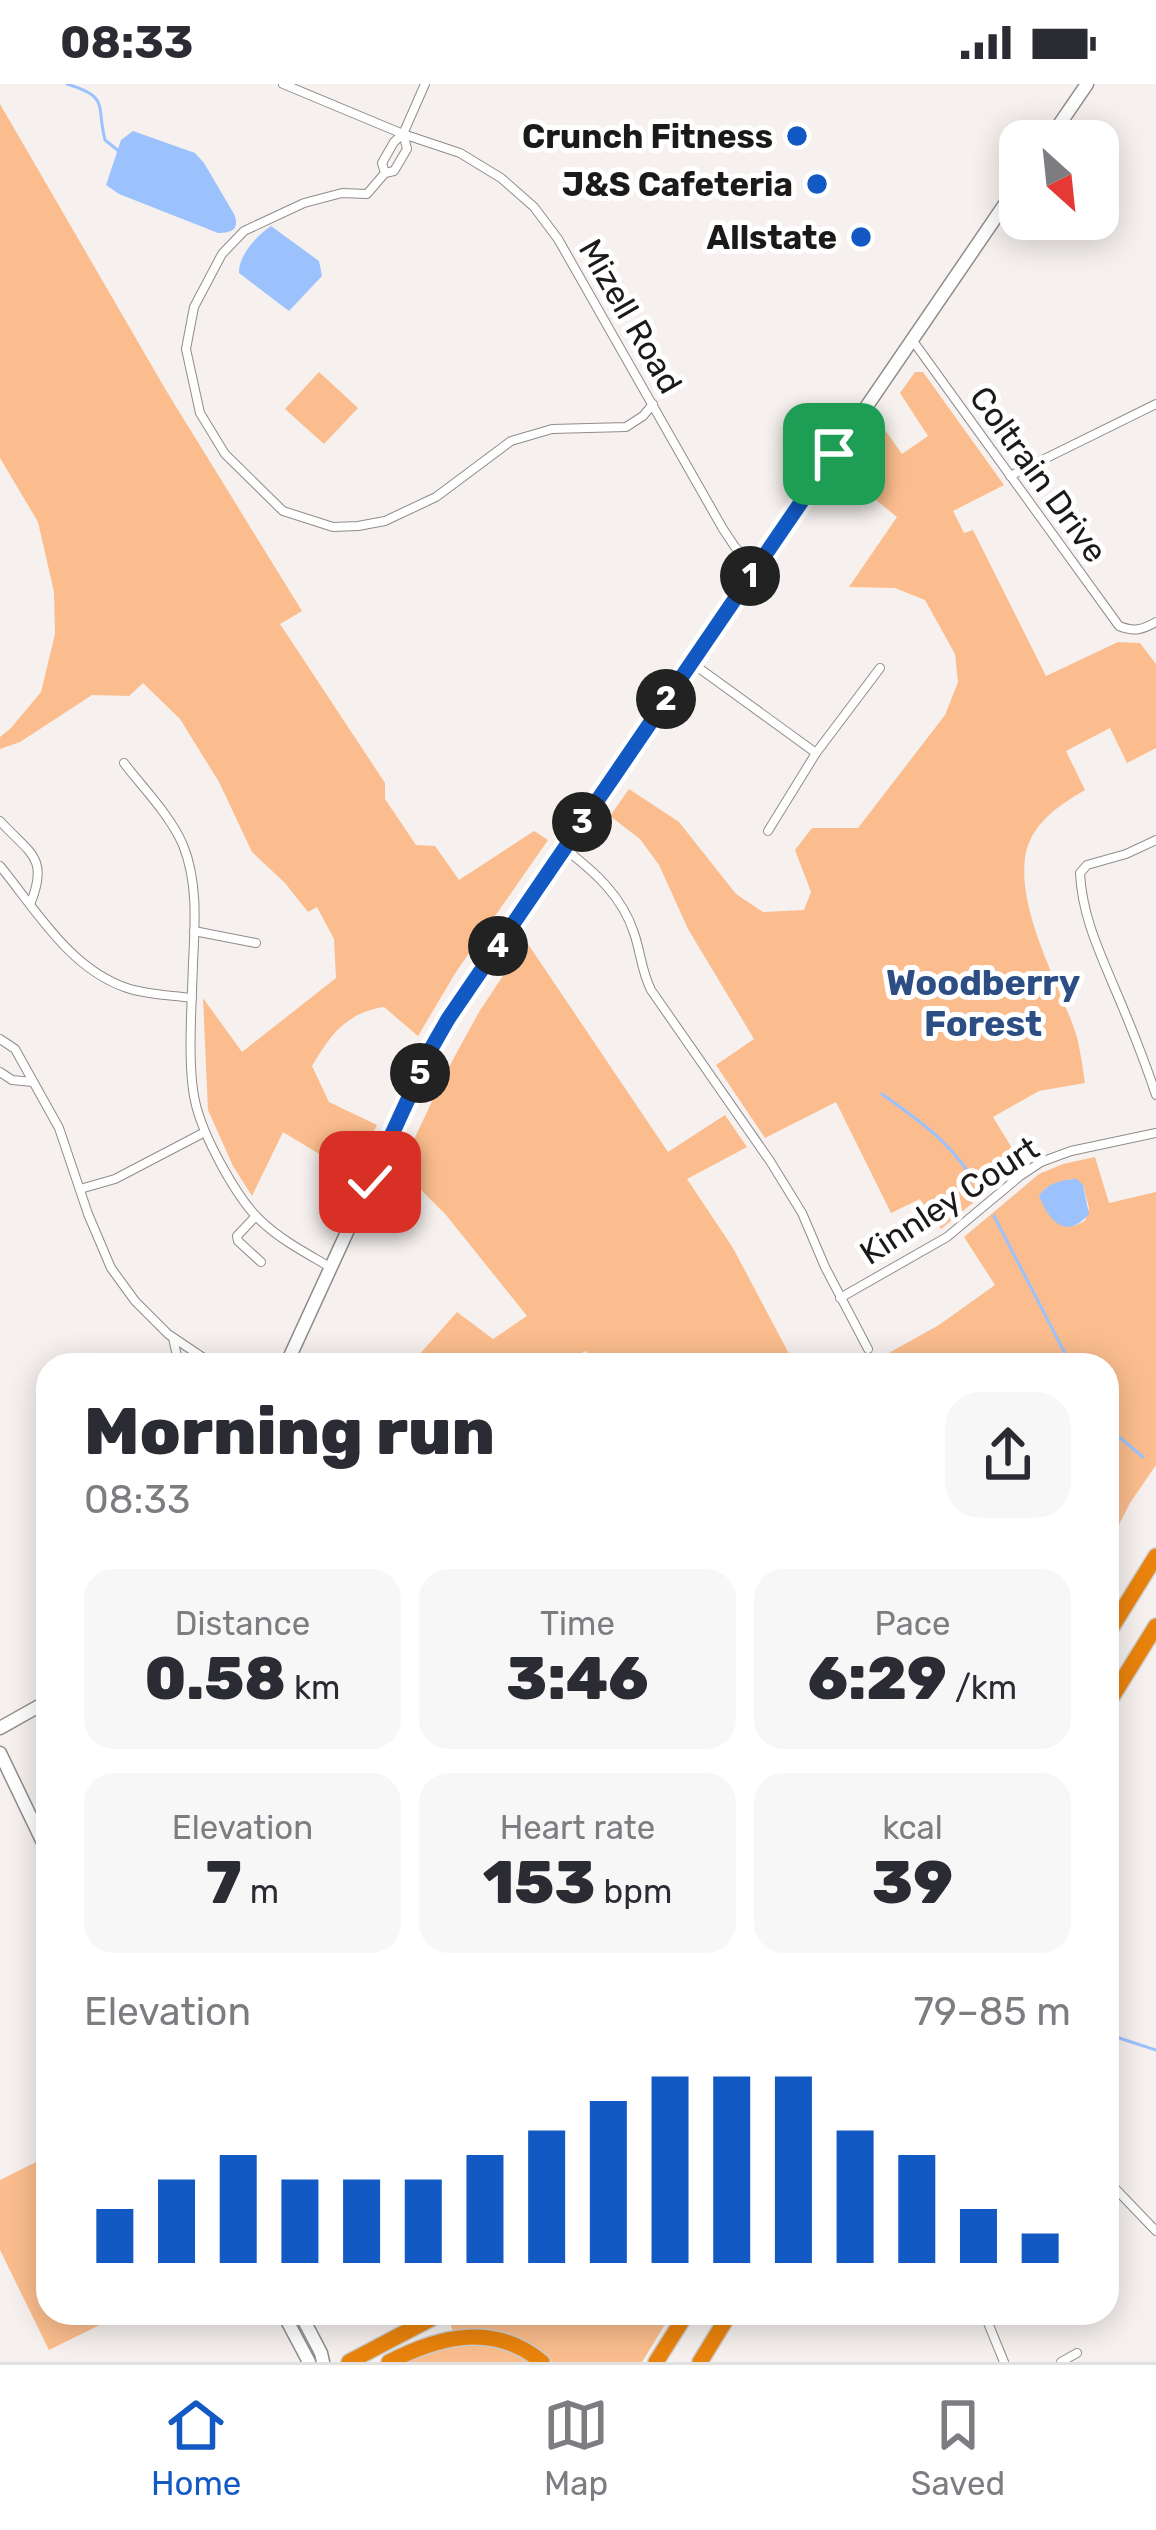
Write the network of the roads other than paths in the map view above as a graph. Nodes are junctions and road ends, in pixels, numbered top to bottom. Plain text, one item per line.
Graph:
1 (283, 84) edge
2 (425, 84) edge
3 (1087, 84) edge
4 (1062, 120) edge
5 (404, 134) junction
6 (385, 172) junction
7 (999, 213) edge
8 (912, 340) junction
9 (653, 404) junction
10 (1156, 404) edge
11 (1010, 476) junction
12 (756, 567) junction
13 (1156, 622) edge
14 (691, 662) junction
15 (880, 668) dead end
16 (816, 753) junction
17 (124, 763) dead end
18 (0, 820) edge
19 (768, 831) dead end
20 (1156, 840) edge
21 (564, 848) junction
22 (0, 866) edge
23 (30, 904) junction
24 (194, 931) junction
25 (256, 944) dead end
26 (192, 998) junction
27 (0, 1039) edge
28 (0, 1072) edge
29 (35, 1082) junction
30 (1156, 1095) edge
31 (205, 1132) junction
32 (1156, 1133) edge
33 (80, 1189) junction
34 (256, 1216) junction
35 (261, 1262) dead end
36 (331, 1268) junction
37 (840, 1298) junction
38 (172, 1338) junction
39 (868, 1349) dead end
40 (176, 1353) edge
41 (195, 1353) edge
42 (292, 1353) edge
43 (1156, 1556) edge
44 (1119, 1616) edge
45 (1156, 1626) edge
46 (1119, 1686) edge
47 (36, 1708) edge
48 (0, 1728) edge
49 (0, 1753) edge
50 (36, 1828) edge
51 (1119, 2192) edge
52 (1156, 2231) edge
53 (289, 2325) edge
54 (306, 2325) edge
55 (419, 2325) edge
56 (679, 2325) edge
57 (723, 2325) edge
58 (990, 2325) edge
59 (1076, 2354) dead end
60 (309, 2362) edge
61 (323, 2362) edge
62 (349, 2362) edge
63 (389, 2362) edge
64 (542, 2362) edge
65 (656, 2362) edge
66 (700, 2362) edge
67 (1004, 2362) edge
68 (1061, 2362) edge

1 - 5 street, Mizell Road
2 - 5 street
3 - 4 main road
5 - 6 street
5 - 6 street
5 - 9 street, Mizell Road
6 - 9 street
7 - 8 main road
8 - 11 street, Coltrain Drive
8 - 12 main road
9 - 12 street, Mizell Road
10 - 11 street
11 - 13 street, Coltrain Drive
12 - 14 main road
14 - 16 street
14 - 21 main road
15 - 16 street
16 - 19 street
17 - 24 street
18 - 23 street
20 - 30 street
21 - 36 main road
21 - 37 street
22 - 23 street
23 - 26 street
24 - 25 street
24 - 26 street
26 - 31 street
27 - 29 street
28 - 29 street
29 - 33 street
31 - 33 street
31 - 34 street
32 - 37 street, Kinnley Court
33 - 38 street
34 - 35 street
34 - 36 street
36 - 42 main road
37 - 39 street
38 - 40 street
38 - 41 street
43 - 44 highway
45 - 46 highway
47 - 48 main road
49 - 50 main road
51 - 52 street
53 - 60 main road
54 - 61 main road
55 - 62 highway
56 - 65 highway
57 - 66 highway
58 - 67 street
59 - 68 street
63 - 64 highway

